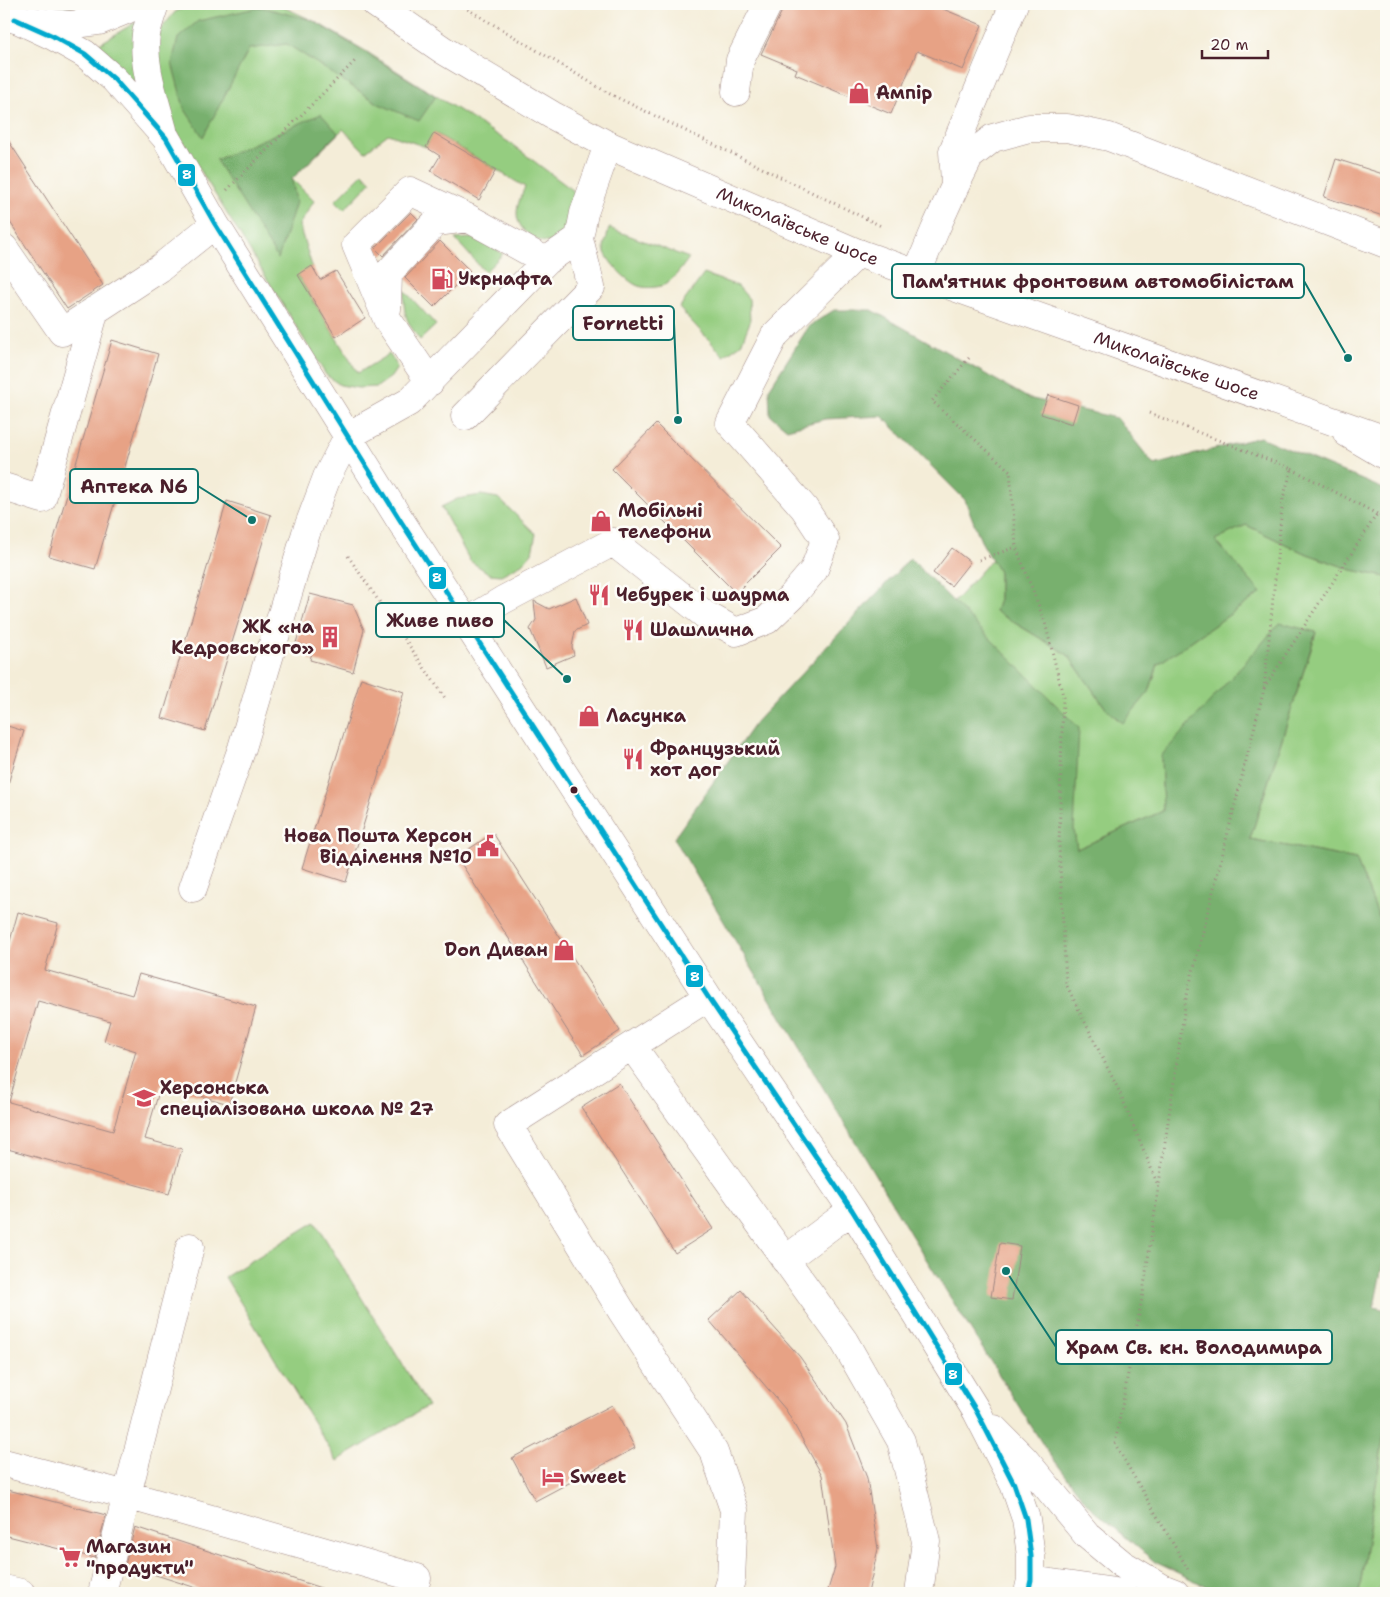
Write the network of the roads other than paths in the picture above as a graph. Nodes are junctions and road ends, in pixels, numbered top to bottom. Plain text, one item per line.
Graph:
1 (138, 4) edge
2 (155, 4) edge
3 (376, 4) edge
4 (768, 4) edge
5 (1014, 4) edge
6 (9, 17) edge
7 (736, 92) dead end
8 (166, 138) junction
9 (608, 145) junction
10 (955, 186) junction
11 (468, 218) junction
12 (215, 224) junction
13 (579, 238) junction
14 (1386, 244) edge
15 (4, 248) edge
16 (858, 252) junction
17 (546, 261) junction
18 (917, 274) junction
19 (95, 310) junction
20 (387, 319) junction
21 (430, 382) junction
22 (1318, 415) junction
23 (465, 416) dead end
24 (348, 436) junction
25 (1386, 440) edge
26 (1386, 456) edge
27 (4, 487) edge
28 (467, 622) junction
29 (193, 888) dead end
30 (708, 997) junction
31 (632, 1046) junction
32 (852, 1210) junction
33 (190, 1247) dead end
34 (785, 1260) junction
35 (977, 1412) junction
36 (4, 1463) edge
37 (127, 1495) junction
38 (1183, 1585) edge
39 (1030, 1587) edge
40 (4, 1588) edge
41 (20, 1593) edge
42 (102, 1593) edge
43 (413, 1593) edge
44 (726, 1593) edge
45 (919, 1593) edge
46 (1122, 1593) edge

1 - 6 street
2 - 8 street
3 - 9 street, Миколаївське шосе
4 - 7 street
5 - 10 street
6 - 8 street
8 - 12 street
9 - 13 street
9 - 16 street, Миколаївське шосе
10 - 14 street
10 - 18 street
11 - 17 street
11 - 20 street
11 - 20 street
12 - 19 street
12 - 24 street
13 - 17 street
13 - 23 street
15 - 19 street
16 - 18 street, Миколаївське шосе
16 - 28 street
17 - 21 street
18 - 22 street, Миколаївське шосе
19 - 27 street
20 - 21 street
21 - 24 street
22 - 25 street, Миколаївське шосе
22 - 26 street
24 - 28 street
24 - 29 street
28 - 30 street
30 - 31 street
30 - 32 street
31 - 34 street
31 - 44 street
32 - 34 street
32 - 35 street
33 - 37 street
34 - 45 street
35 - 38 street
35 - 39 street
36 - 37 street
37 - 42 street
37 - 43 street
39 - 46 street
40 - 41 street

